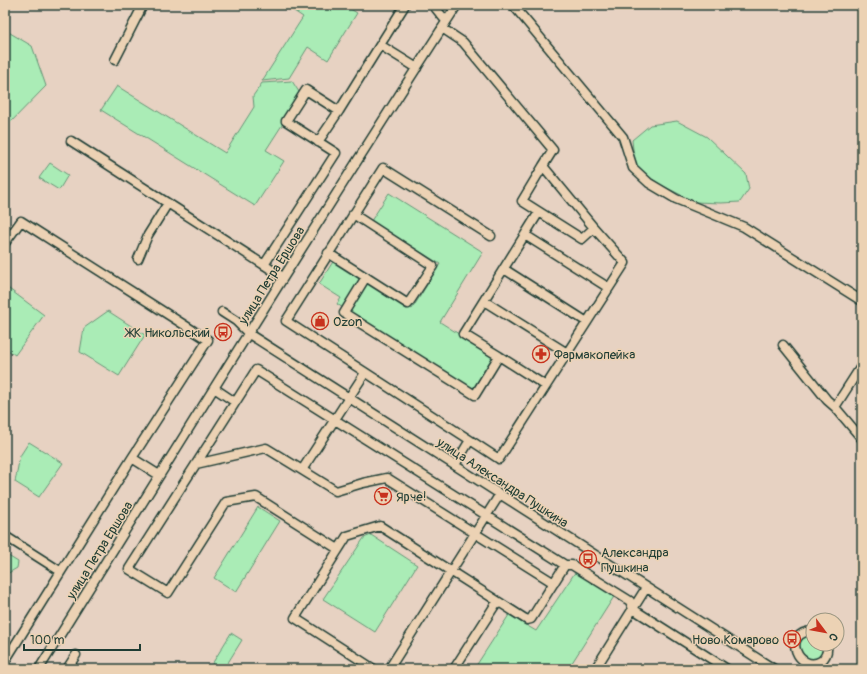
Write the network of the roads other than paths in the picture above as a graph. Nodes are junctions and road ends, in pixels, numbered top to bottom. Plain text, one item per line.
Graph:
1 (143, 5) edge
2 (405, 5) edge
3 (433, 5) edge
4 (457, 5) edge
5 (513, 5) edge
6 (446, 22) junction
7 (380, 45) junction
8 (115, 60) dead end
9 (417, 68) junction
10 (339, 111) junction
11 (71, 141) dead end
12 (318, 142) junction
13 (543, 166) junction
14 (168, 203) junction
15 (539, 212) junction
16 (353, 214) junction
17 (594, 228) junction
18 (525, 235) junction
19 (491, 236) dead end
20 (5, 243) edge
21 (328, 253) junction
22 (138, 259) dead end
23 (264, 265) junction
24 (504, 269) junction
25 (283, 277) junction
26 (366, 277) junction
27 (609, 288) junction
28 (484, 300) junction
29 (862, 301) edge
30 (222, 312) dead end
31 (587, 322) junction
32 (249, 334) junction
33 (783, 345) dead end
34 (567, 353) junction
35 (499, 356) junction
36 (862, 365) edge
37 (365, 373) junction
38 (546, 386) junction
39 (214, 388) junction
40 (349, 398) junction
41 (235, 402) junction
42 (835, 407) junction
43 (335, 419) junction
44 (862, 439) edge
45 (470, 440) junction
46 (132, 458) junction
47 (196, 464) junction
48 (455, 465) junction
49 (302, 470) junction
50 (159, 475) junction
51 (500, 494) junction
52 (487, 515) junction
53 (476, 533) junction
54 (5, 536) edge
55 (338, 549) junction
56 (565, 565) junction
57 (60, 571) junction
58 (451, 572) junction
59 (554, 583) junction
60 (646, 588) junction
61 (497, 602) junction
62 (633, 609) junction
63 (805, 633) edge
64 (827, 652) edge
65 (76, 655) dead end
66 (5, 661) edge
67 (812, 667) edge
68 (598, 668) edge
69 (39, 669) edge
70 (67, 669) edge
71 (374, 669) edge
72 (389, 669) edge
73 (454, 669) edge
74 (727, 669) edge
75 (774, 669) edge

1 - 8 street
2 - 7 street
3 - 6 street
4 - 6 street, улица Петра Ершова
5 - 29 street
6 - 9 street, улица Петра Ершова
6 - 13 street
7 - 9 street
7 - 10 street
9 - 25 street, улица Петра Ершова
10 - 12 street
10 - 12 street
11 - 14 street
12 - 23 street
13 - 15 street
13 - 17 street
14 - 22 street
14 - 23 street
15 - 17 street
15 - 18 street
16 - 19 street
16 - 21 street
16 - 26 street
17 - 27 street
18 - 24 street
18 - 27 street
20 - 46 street
21 - 26 street
21 - 37 street
23 - 25 street
24 - 28 street
24 - 31 street
25 - 32 street, улица Петра Ершова
26 - 35 street
27 - 31 street
28 - 34 street
28 - 35 street
30 - 32 street, улица Александра Пушкина
31 - 34 street
32 - 39 street, улица Петра Ершова
32 - 40 street, улица Александра Пушкина
33 - 42 street
34 - 38 street
35 - 38 street
36 - 42 street
37 - 40 street
37 - 45 street
38 - 45 street
39 - 41 street
39 - 50 street, улица Петра Ершова
40 - 43 street
40 - 48 street, улица Александра Пушкина
41 - 43 street
41 - 47 street
42 - 44 street
43 - 49 street
43 - 52 street
45 - 48 street
46 - 50 street
46 - 57 street
47 - 49 street
47 - 55 street
48 - 51 street, улица Александра Пушкина
49 - 53 street
50 - 69 street, улица Петра Ершова
51 - 52 street
51 - 60 street, улица Александра Пушкина
52 - 53 street
52 - 56 street
53 - 58 street
53 - 59 street
54 - 57 street
55 - 58 street
55 - 71 street
56 - 59 street
56 - 62 street
57 - 66 street
58 - 61 street
58 - 72 street
59 - 61 street
60 - 62 street
60 - 75 street, улица Александра Пушкина
61 - 73 street
62 - 68 street
62 - 74 street
63 - 67 street
64 - 67 street
65 - 70 street

